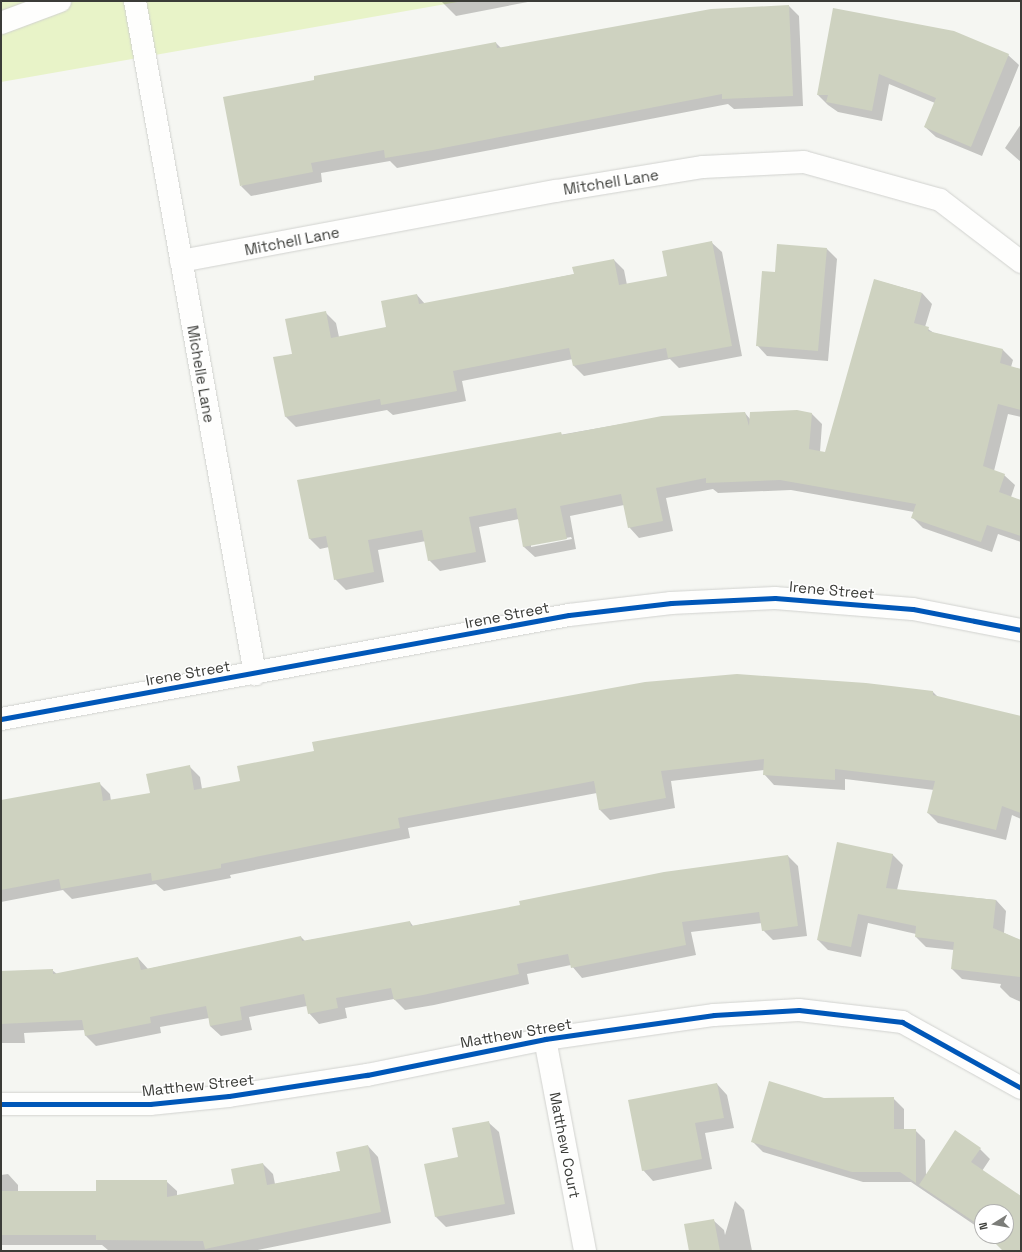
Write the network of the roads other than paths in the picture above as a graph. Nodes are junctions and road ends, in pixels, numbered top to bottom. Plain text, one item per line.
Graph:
1 (60, 1) edge
2 (135, 1) edge
3 (1, 23) edge
4 (181, 262) junction
5 (1021, 262) edge
6 (1021, 630) edge
7 (255, 674) junction
8 (1, 719) edge
9 (545, 1039) junction
10 (1021, 1088) edge
11 (1, 1104) edge
12 (585, 1251) edge

1 - 3 street
2 - 4 street, Michelle Lane
4 - 5 street, Mitchell Lane
4 - 7 street, Michelle Lane
6 - 7 street, Irene Street
7 - 8 street, Irene Street
9 - 10 street, Matthew Street
9 - 11 street, Matthew Street
9 - 12 street, Matthew Court

